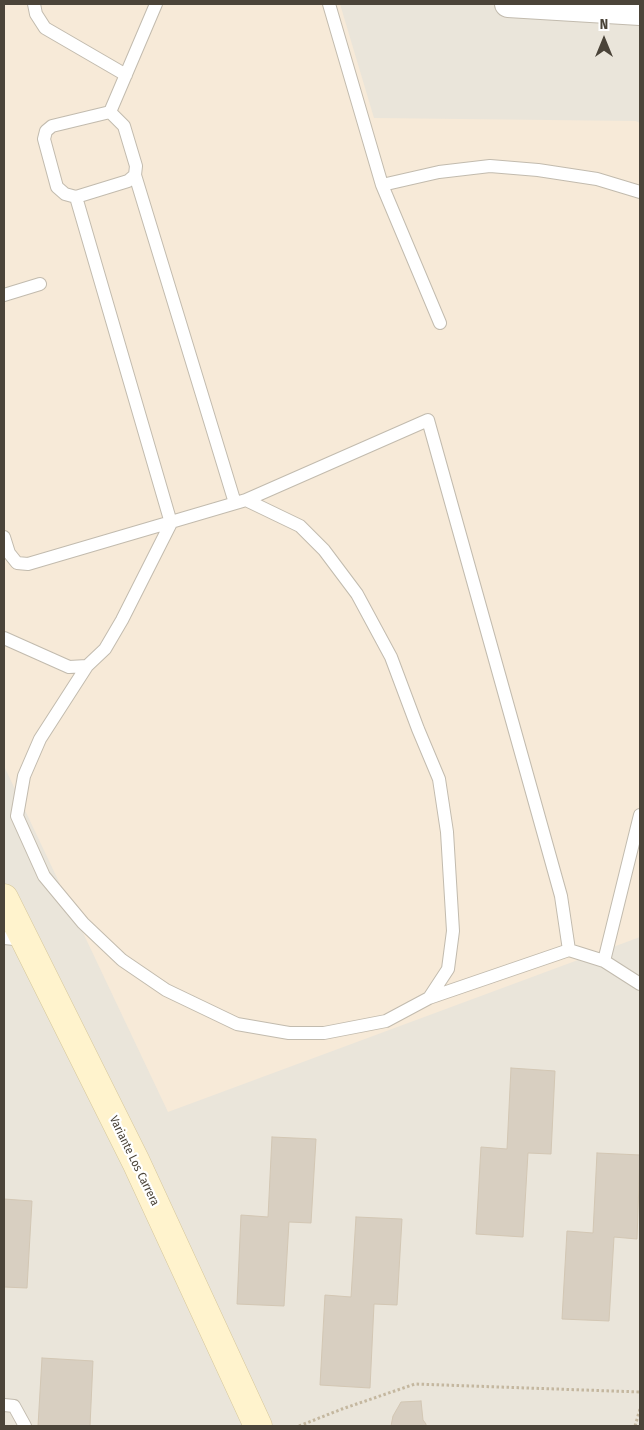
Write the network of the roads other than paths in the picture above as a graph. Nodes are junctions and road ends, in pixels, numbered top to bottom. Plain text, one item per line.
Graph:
1 (34, 4) edge
2 (156, 4) edge
3 (329, 4) edge
4 (508, 4) edge
5 (640, 12) edge
6 (126, 74) junction
7 (110, 112) junction
8 (135, 175) junction
9 (382, 185) junction
10 (640, 192) edge
11 (76, 197) junction
12 (40, 284) dead end
13 (4, 295) edge
14 (440, 323) dead end
15 (241, 502) junction
16 (171, 523) junction
17 (4, 536) edge
18 (4, 638) edge
19 (86, 666) junction
20 (640, 816) edge
21 (4, 898) edge
22 (14, 939) edge
23 (569, 950) junction
24 (604, 961) junction
25 (640, 984) edge
26 (429, 998) junction
27 (4, 1405) edge
28 (25, 1426) edge
29 (258, 1426) edge

1 - 6 lane
2 - 6 lane
3 - 9 lane
4 - 5 street
6 - 7 lane
7 - 8 lane
7 - 11 lane
8 - 11 lane
8 - 15 lane
9 - 10 lane
9 - 14 lane
11 - 16 lane
12 - 13 lane
15 - 16 lane
15 - 23 lane
15 - 26 lane
16 - 17 lane
16 - 19 lane
18 - 19 lane
19 - 26 lane
20 - 24 lane
21 - 22 main road, Variante Los Carrera
22 - 29 main road, Variante Los Carrera
23 - 24 lane
23 - 26 lane
24 - 25 lane
27 - 28 lane

